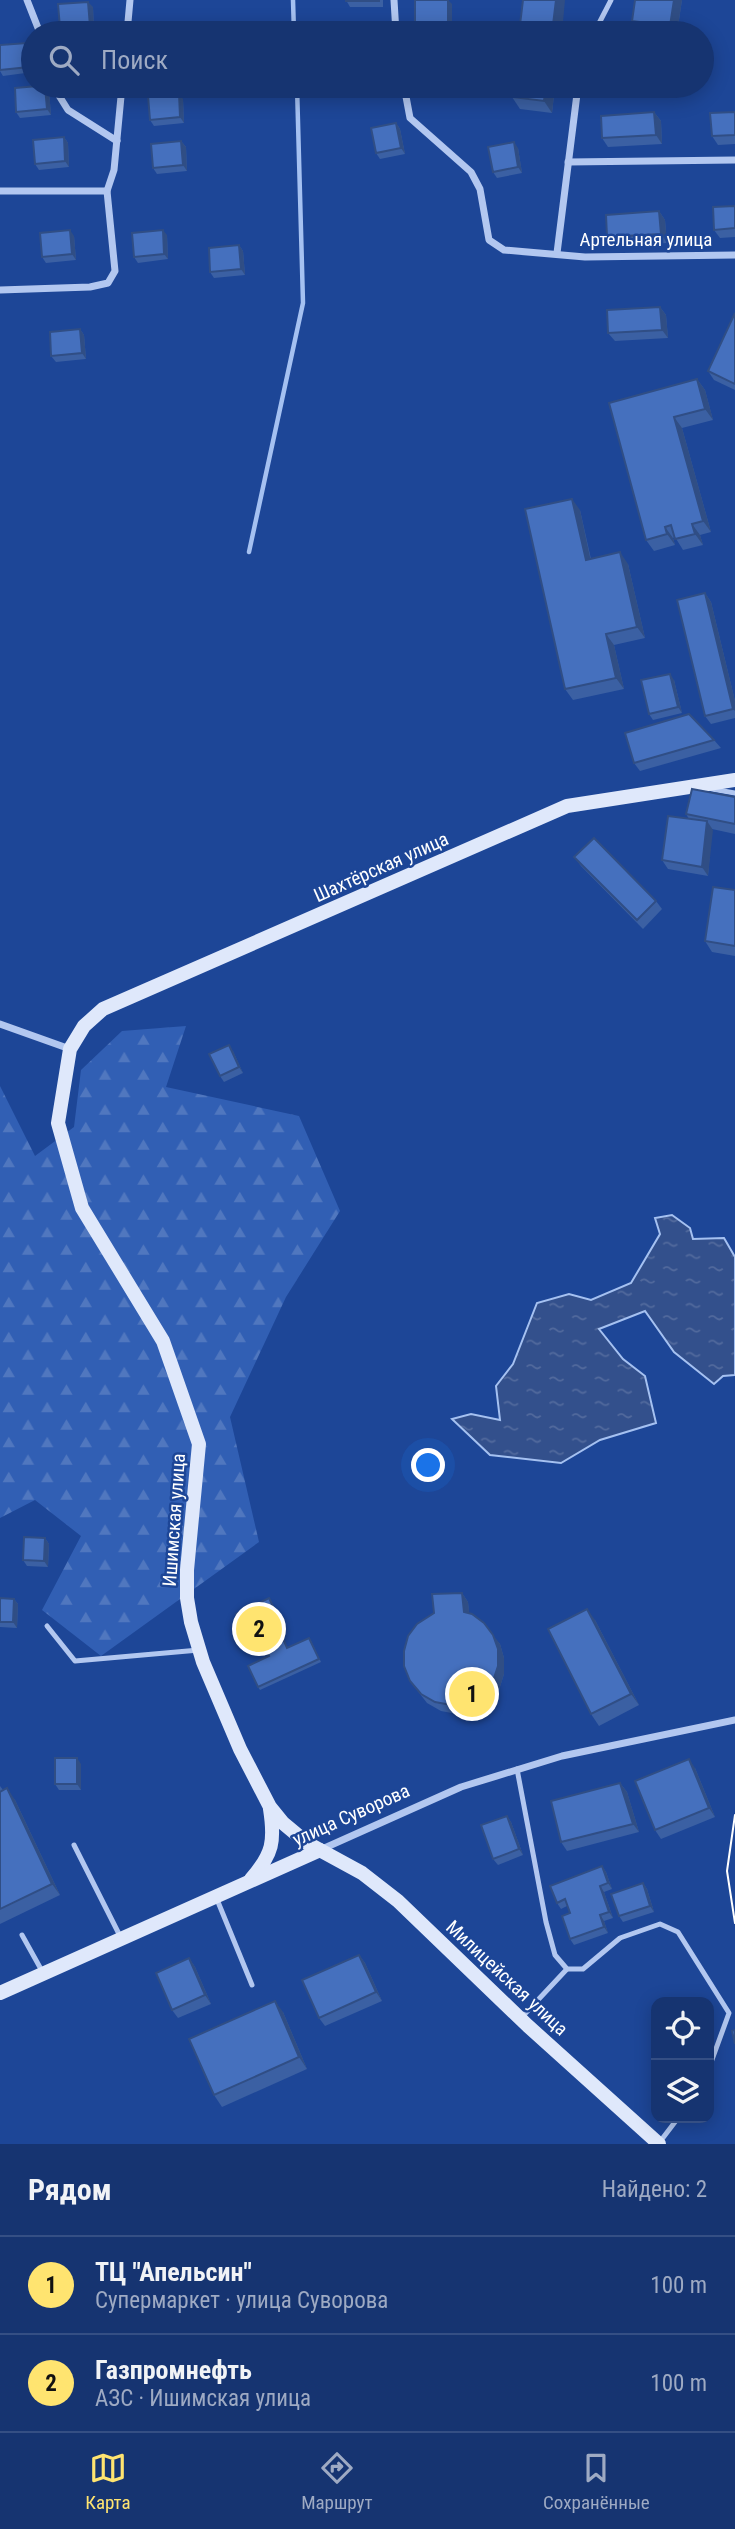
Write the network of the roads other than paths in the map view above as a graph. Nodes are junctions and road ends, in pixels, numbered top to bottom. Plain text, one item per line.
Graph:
1 (27, 0) edge
2 (130, 0) edge
3 (394, 0) edge
4 (611, 0) edge
5 (35, 21) edge
6 (128, 21) edge
7 (395, 21) edge
8 (600, 21) edge
9 (61, 98) edge
10 (121, 98) edge
11 (406, 98) edge
12 (577, 98) edge
13 (117, 141) junction
14 (735, 160) edge
15 (568, 162) junction
16 (0, 191) edge
17 (107, 191) junction
18 (557, 253) junction
19 (735, 255) edge
20 (0, 290) edge
21 (735, 780) edge
22 (698, 786) junction
23 (735, 793) edge
24 (0, 1024) edge
25 (70, 1049) junction
26 (47, 1626) dead end
27 (199, 1650) junction
28 (735, 1720) edge
29 (517, 1769) junction
30 (270, 1807) junction
31 (74, 1845) dead end
32 (320, 1850) junction
33 (249, 1882) junction
34 (216, 1897) junction
35 (22, 1935) dead end
36 (122, 1939) junction
37 (567, 1969) junction
38 (43, 1974) junction
39 (252, 1985) dead end
40 (0, 1993) edge
41 (520, 2018) junction
42 (712, 2060) edge
43 (674, 2123) edge
44 (659, 2144) edge

1 - 5 street
2 - 6 street
3 - 7 street
4 - 8 lane
9 - 13 street
10 - 13 street
11 - 18 street, Артельная улица
12 - 15 street
13 - 17 street
14 - 15 street
15 - 18 street
16 - 17 street
17 - 20 street
18 - 19 street, Артельная улица
21 - 22 main road, Шахтёрская улица
22 - 23 lane
22 - 25 main road, Шахтёрская улица
24 - 25 street
25 - 27 main road, Ишимская улица
26 - 27 lane
27 - 30 main road, Ишимская улица
28 - 29 street, улица Суворова
29 - 32 street, улица Суворова
29 - 37 lane
30 - 32 main road, Ишимская улица
30 - 33 main road
31 - 36 lane
32 - 33 main road, улица Суворова
32 - 41 main road, Милицейская улица
33 - 34 main road, улица Суворова
34 - 36 main road, улица Суворова
34 - 39 lane
35 - 38 lane
36 - 38 main road, улица Суворова
37 - 41 lane
37 - 42 lane
38 - 40 main road, улица Суворова
41 - 44 main road, Милицейская улица
43 - 44 lane

